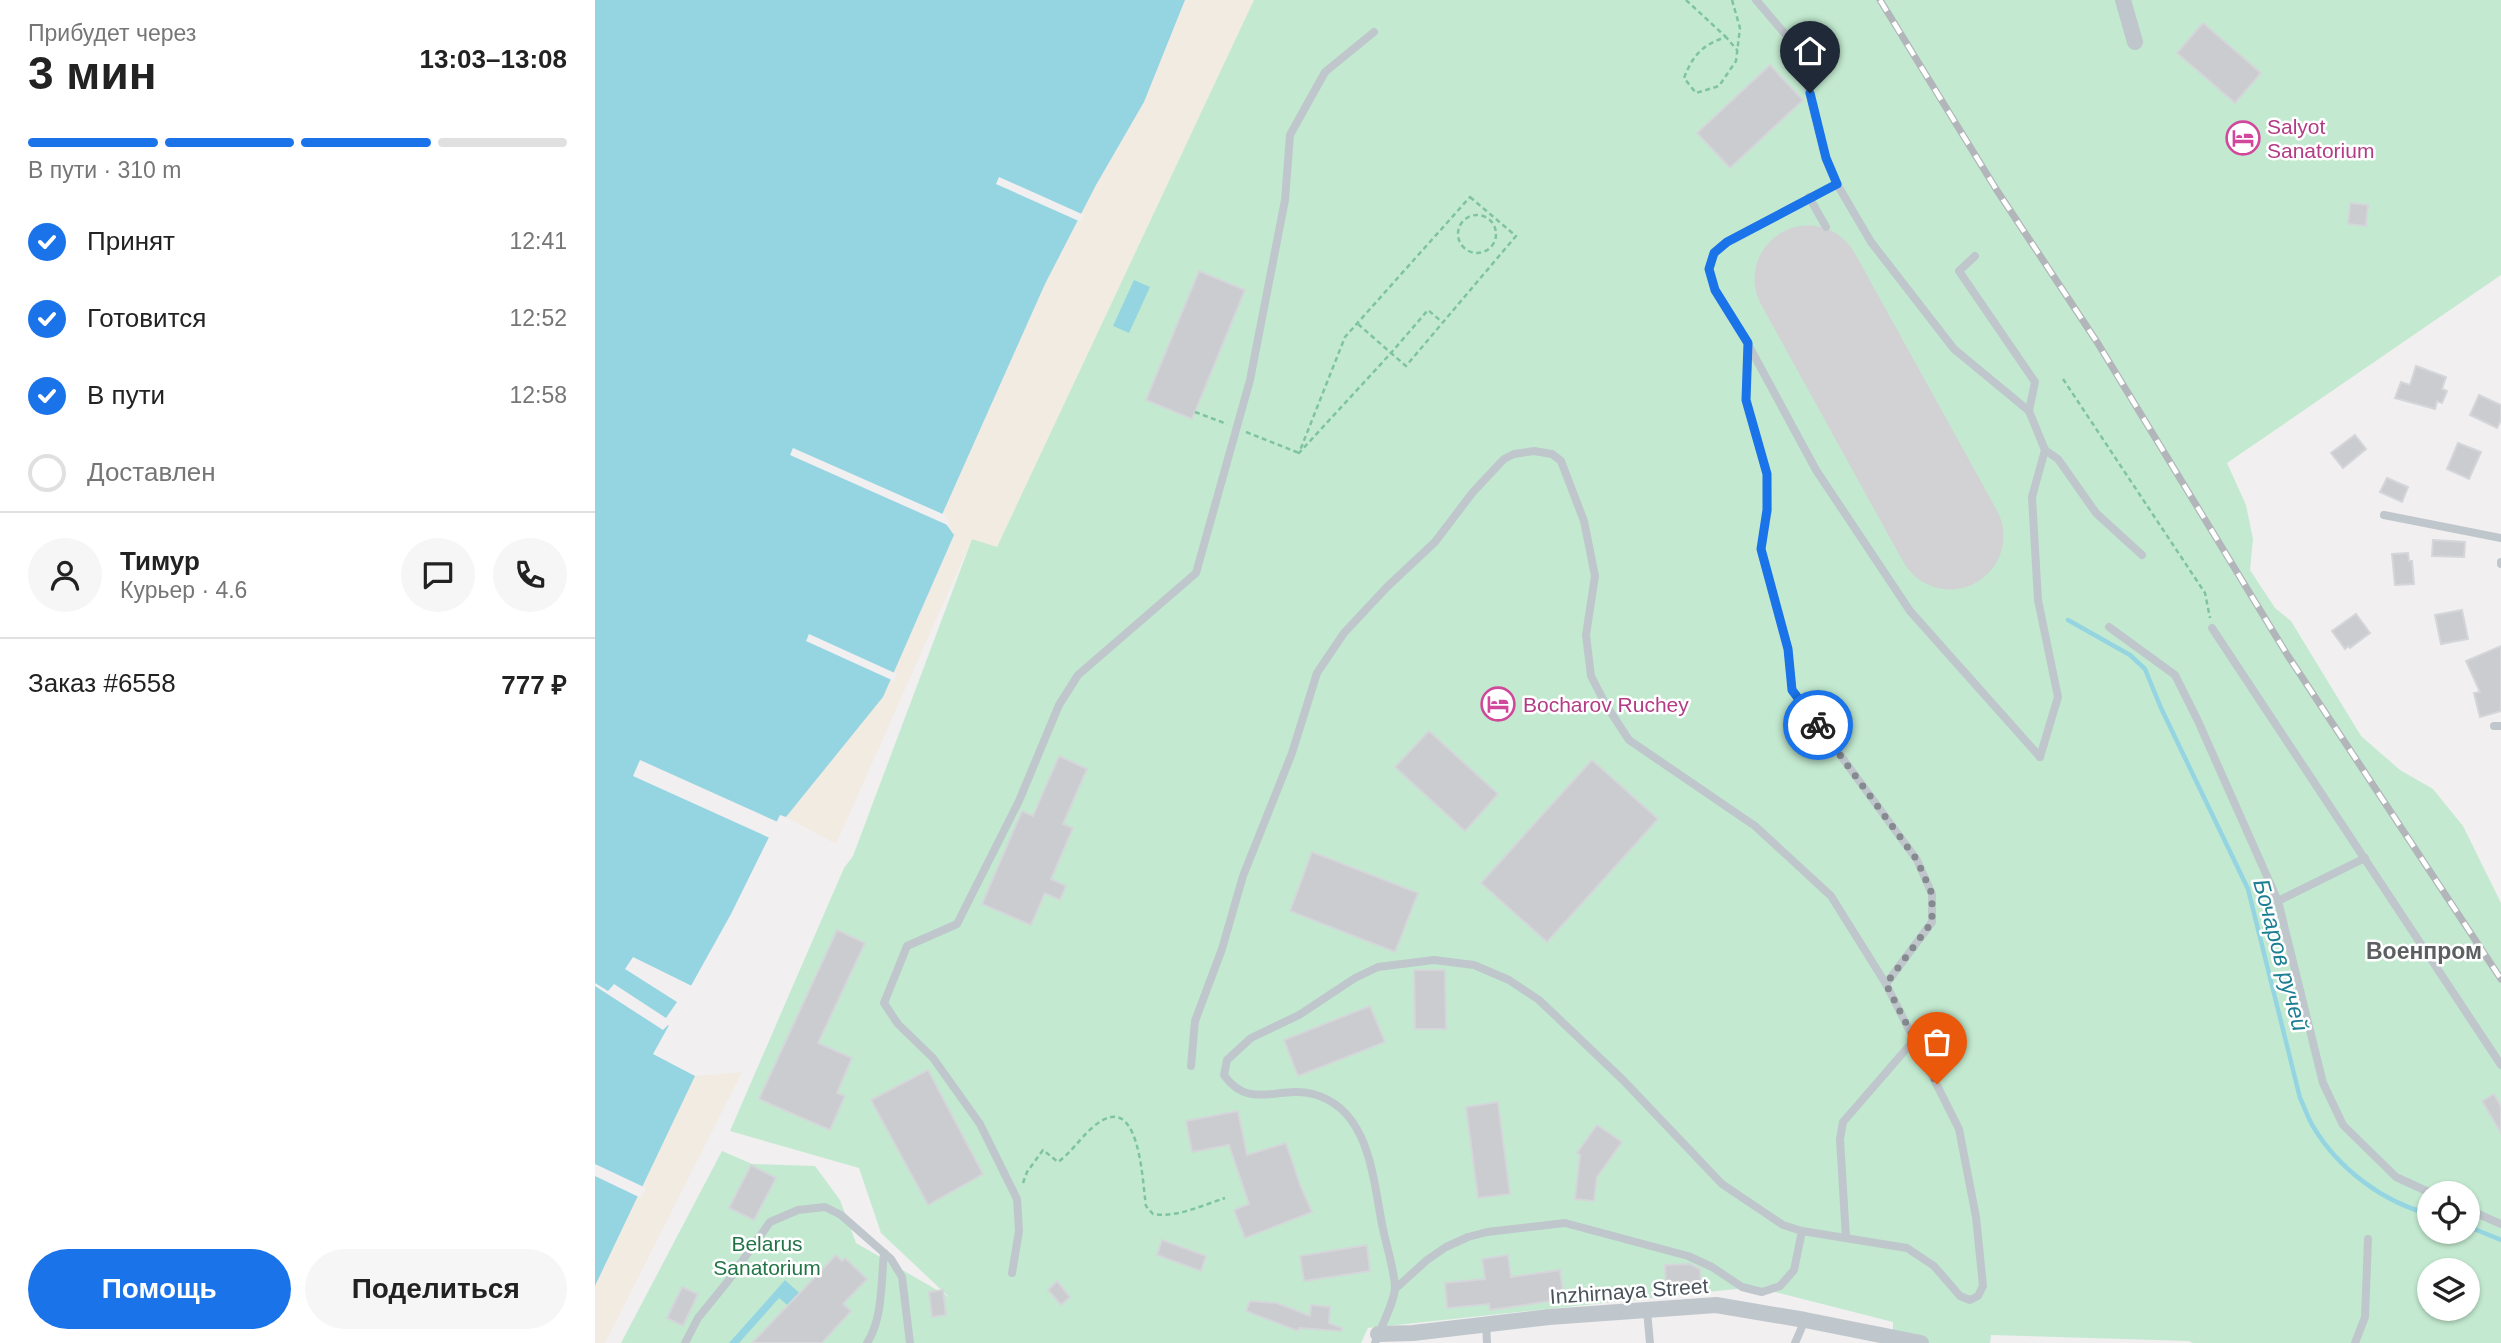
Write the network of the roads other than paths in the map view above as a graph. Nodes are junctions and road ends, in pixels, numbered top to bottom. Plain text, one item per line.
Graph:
1 (1756, 0) edge
2 (2123, 0) edge
3 (1374, 32) dead end
4 (2135, 42) dead end
5 (1837, 184) junction
6 (1809, 197) junction
7 (1826, 227) dead end
8 (1975, 256) dead end
9 (1748, 343) junction
10 (2029, 411) junction
11 (2045, 450) junction
12 (2384, 515) dead end
13 (2501, 538) edge
14 (2143, 555) dead end
15 (2109, 627) dead end
16 (2212, 628) road end
17 (2365, 858) junction
18 (2278, 901) junction
19 (1886, 984) junction
20 (1915, 1039) junction
21 (2501, 1065) edge
22 (1191, 1066) dead end
23 (2417, 1187) edge
24 (2480, 1215) edge
25 (2501, 1224) edge
26 (1802, 1231) junction
27 (1846, 1238) junction
28 (2368, 1239) dead end
29 (884, 1253) junction
30 (1012, 1273) dead end
31 (1395, 1289) junction
32 (1647, 1311) junction
33 (1805, 1320) junction
34 (1486, 1323) junction
35 (1376, 1338) edge
36 (685, 1343) edge
37 (867, 1343) edge
38 (910, 1343) edge
39 (1487, 1343) edge
40 (1650, 1343) edge
41 (1795, 1343) edge
42 (1921, 1343) edge
43 (2355, 1343) edge

1 - 5 lane
2 - 4 street
3 - 30 lane
5 - 6 lane
5 - 10 lane
6 - 7 lane
6 - 9 lane
8 - 10 lane
9 - 11 lane
9 - 19 lane
10 - 11 lane
11 - 14 lane
12 - 13 lane
15 - 18 lane
16 - 17 lane
17 - 18 lane
17 - 21 lane
18 - 23 lane
19 - 20 lane
19 - 22 lane
20 - 27 lane
20 - 27 lane
24 - 25 lane
26 - 27 lane
26 - 31 lane
26 - 31 lane
28 - 43 lane
29 - 36 lane
29 - 37 lane
29 - 38 lane
31 - 35 lane
32 - 33 street, Inzhirnaya Street
32 - 34 street, Inzhirnaya Street
32 - 40 lane
33 - 41 lane
33 - 42 street, Inzhirnaya Street
34 - 35 street, Inzhirnaya Street
34 - 39 lane

